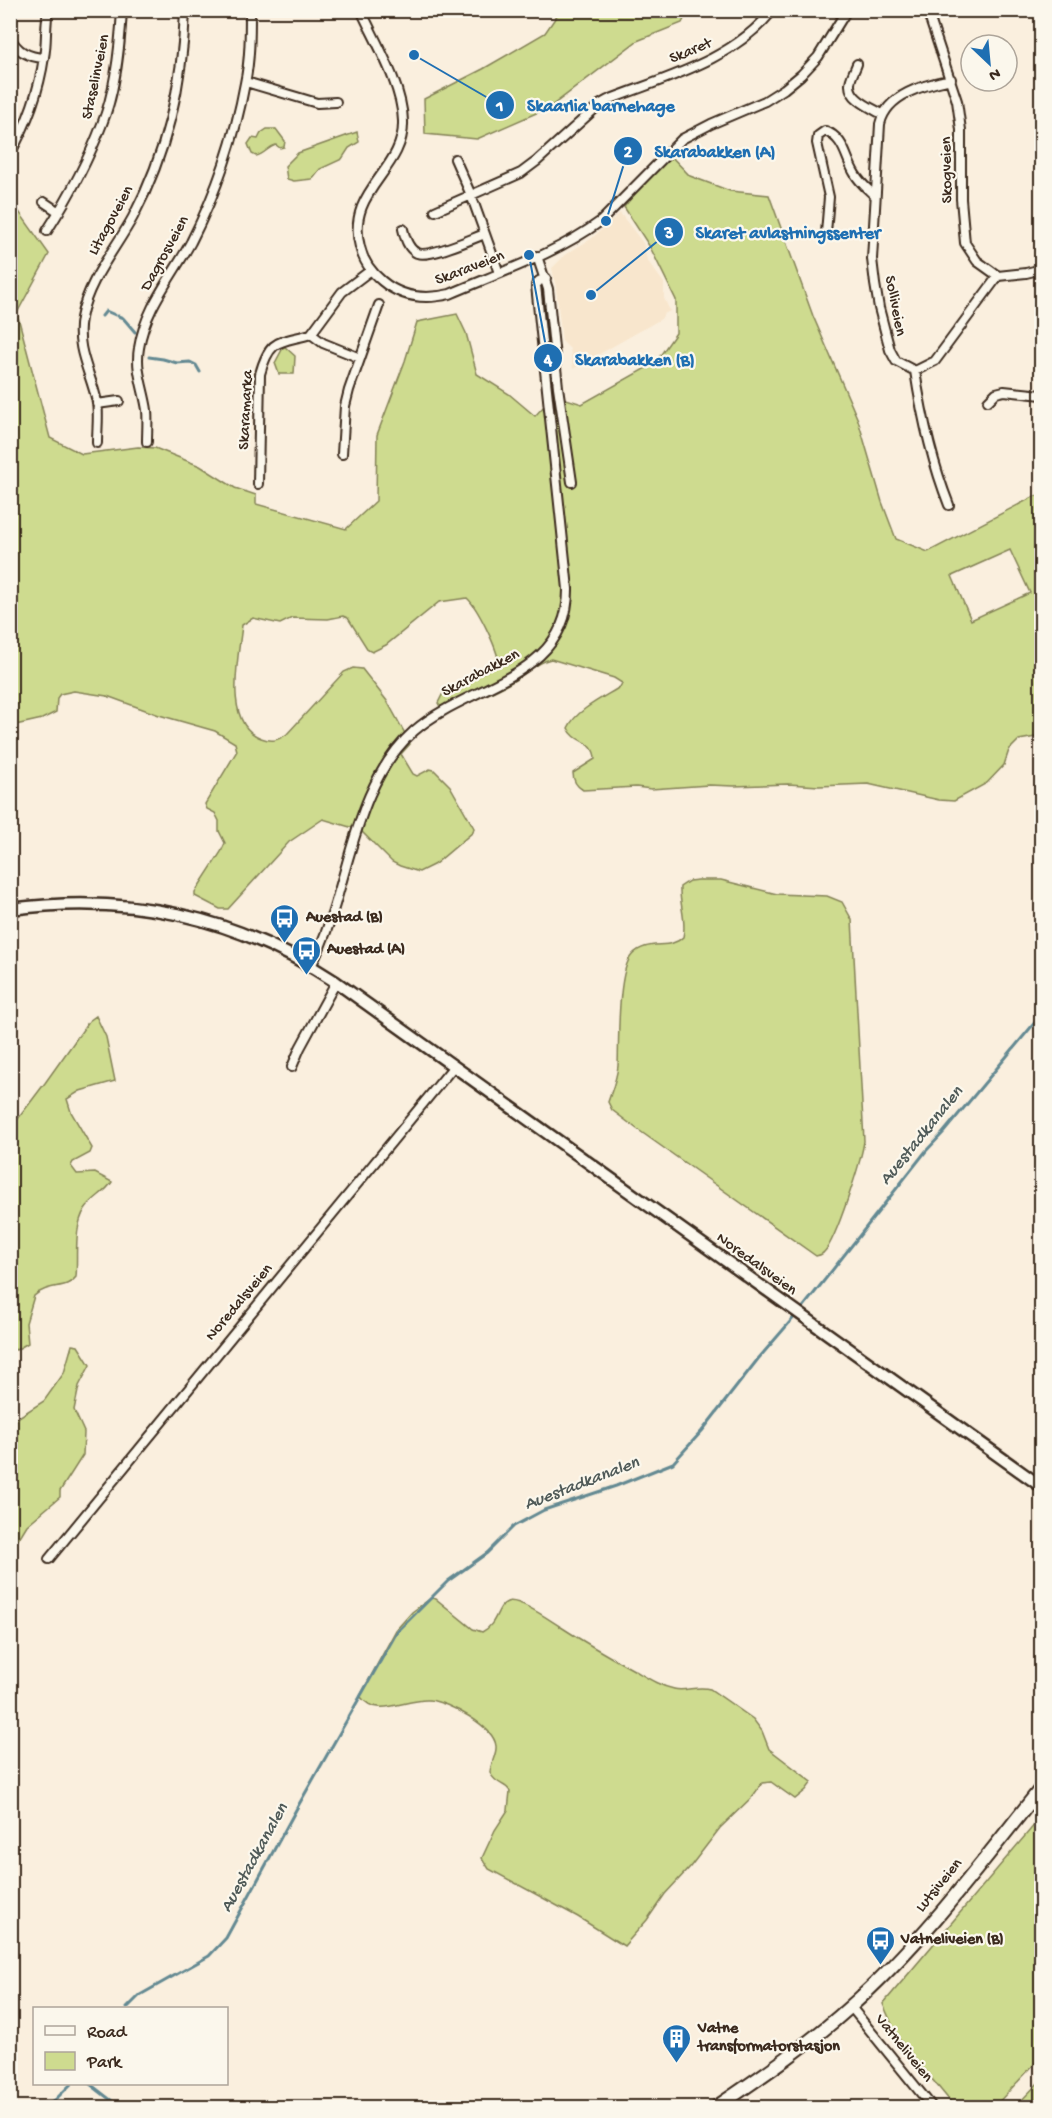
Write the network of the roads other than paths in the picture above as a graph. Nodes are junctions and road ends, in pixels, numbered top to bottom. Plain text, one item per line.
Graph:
1 (48, 10) edge
2 (122, 10) edge
3 (185, 10) edge
4 (250, 10) edge
5 (773, 10) edge
6 (847, 10) edge
7 (927, 10) edge
8 (363, 11) edge
9 (10, 37) edge
10 (44, 58) junction
11 (857, 64) dead end
12 (951, 79) junction
13 (246, 82) junction
14 (336, 102) dead end
15 (882, 114) junction
16 (11, 154) edge
17 (455, 159) dead end
18 (471, 195) junction
19 (875, 196) junction
20 (44, 202) dead end
21 (435, 211) dead end
22 (59, 212) junction
23 (403, 229) dead end
24 (47, 231) dead end
25 (826, 232) dead end
26 (485, 234) junction
27 (537, 256) junction
28 (1041, 269) edge
29 (371, 270) junction
30 (500, 273) junction
31 (998, 276) junction
32 (546, 278) junction
33 (380, 305) dead end
34 (311, 334) junction
35 (360, 358) junction
36 (915, 371) junction
37 (1041, 395) edge
38 (119, 400) dead end
39 (988, 401) dead end
40 (97, 404) junction
41 (147, 442) dead end
42 (97, 443) dead end
43 (342, 454) dead end
44 (572, 482) dead end
45 (258, 484) dead end
46 (949, 505) dead end
47 (10, 909) edge
48 (311, 966) junction
49 (336, 982) junction
50 (453, 1066) junction
51 (292, 1067) dead end
52 (1041, 1487) edge
53 (49, 1559) dead end
54 (1041, 1787) edge
55 (851, 2007) junction
56 (715, 2108) edge
57 (933, 2108) edge

1 - 10 street
2 - 22 street, Staselinveien
3 - 40 street, Litagoveien
4 - 13 street, Dagrosveien
5 - 18 street, Skaret
6 - 27 street, Skaraveien
7 - 12 street, Skogveien
8 - 29 street, Skaraveien
9 - 10 street
10 - 16 street
11 - 15 street
12 - 15 street
12 - 31 street, Skogveien
13 - 14 street
13 - 41 street, Dagrosveien
15 - 19 street, Solliveien
17 - 18 street
18 - 21 street, Skaret
18 - 26 street
19 - 25 street
19 - 36 street, Solliveien
20 - 22 street
22 - 24 street, Staselinveien
23 - 26 street
26 - 30 street
27 - 30 street, Skaraveien
27 - 32 street
28 - 31 street
29 - 30 street, Skaraveien
29 - 34 street
31 - 36 street
32 - 44 street
32 - 48 street, Skarabakken
33 - 35 street
34 - 35 street
34 - 45 street, Skaramarka
35 - 43 street
36 - 46 street
37 - 39 street
38 - 40 street
40 - 42 street, Litagoveien
47 - 48 main road, Noredalsveien
48 - 49 main road, Noredalsveien
49 - 50 main road, Noredalsveien
49 - 51 street
50 - 52 main road, Noredalsveien
50 - 53 street, Noredalsveien
54 - 55 main road, Lutsiveien
55 - 56 main road, Lutsiveien
55 - 57 street, Vatneliveien

